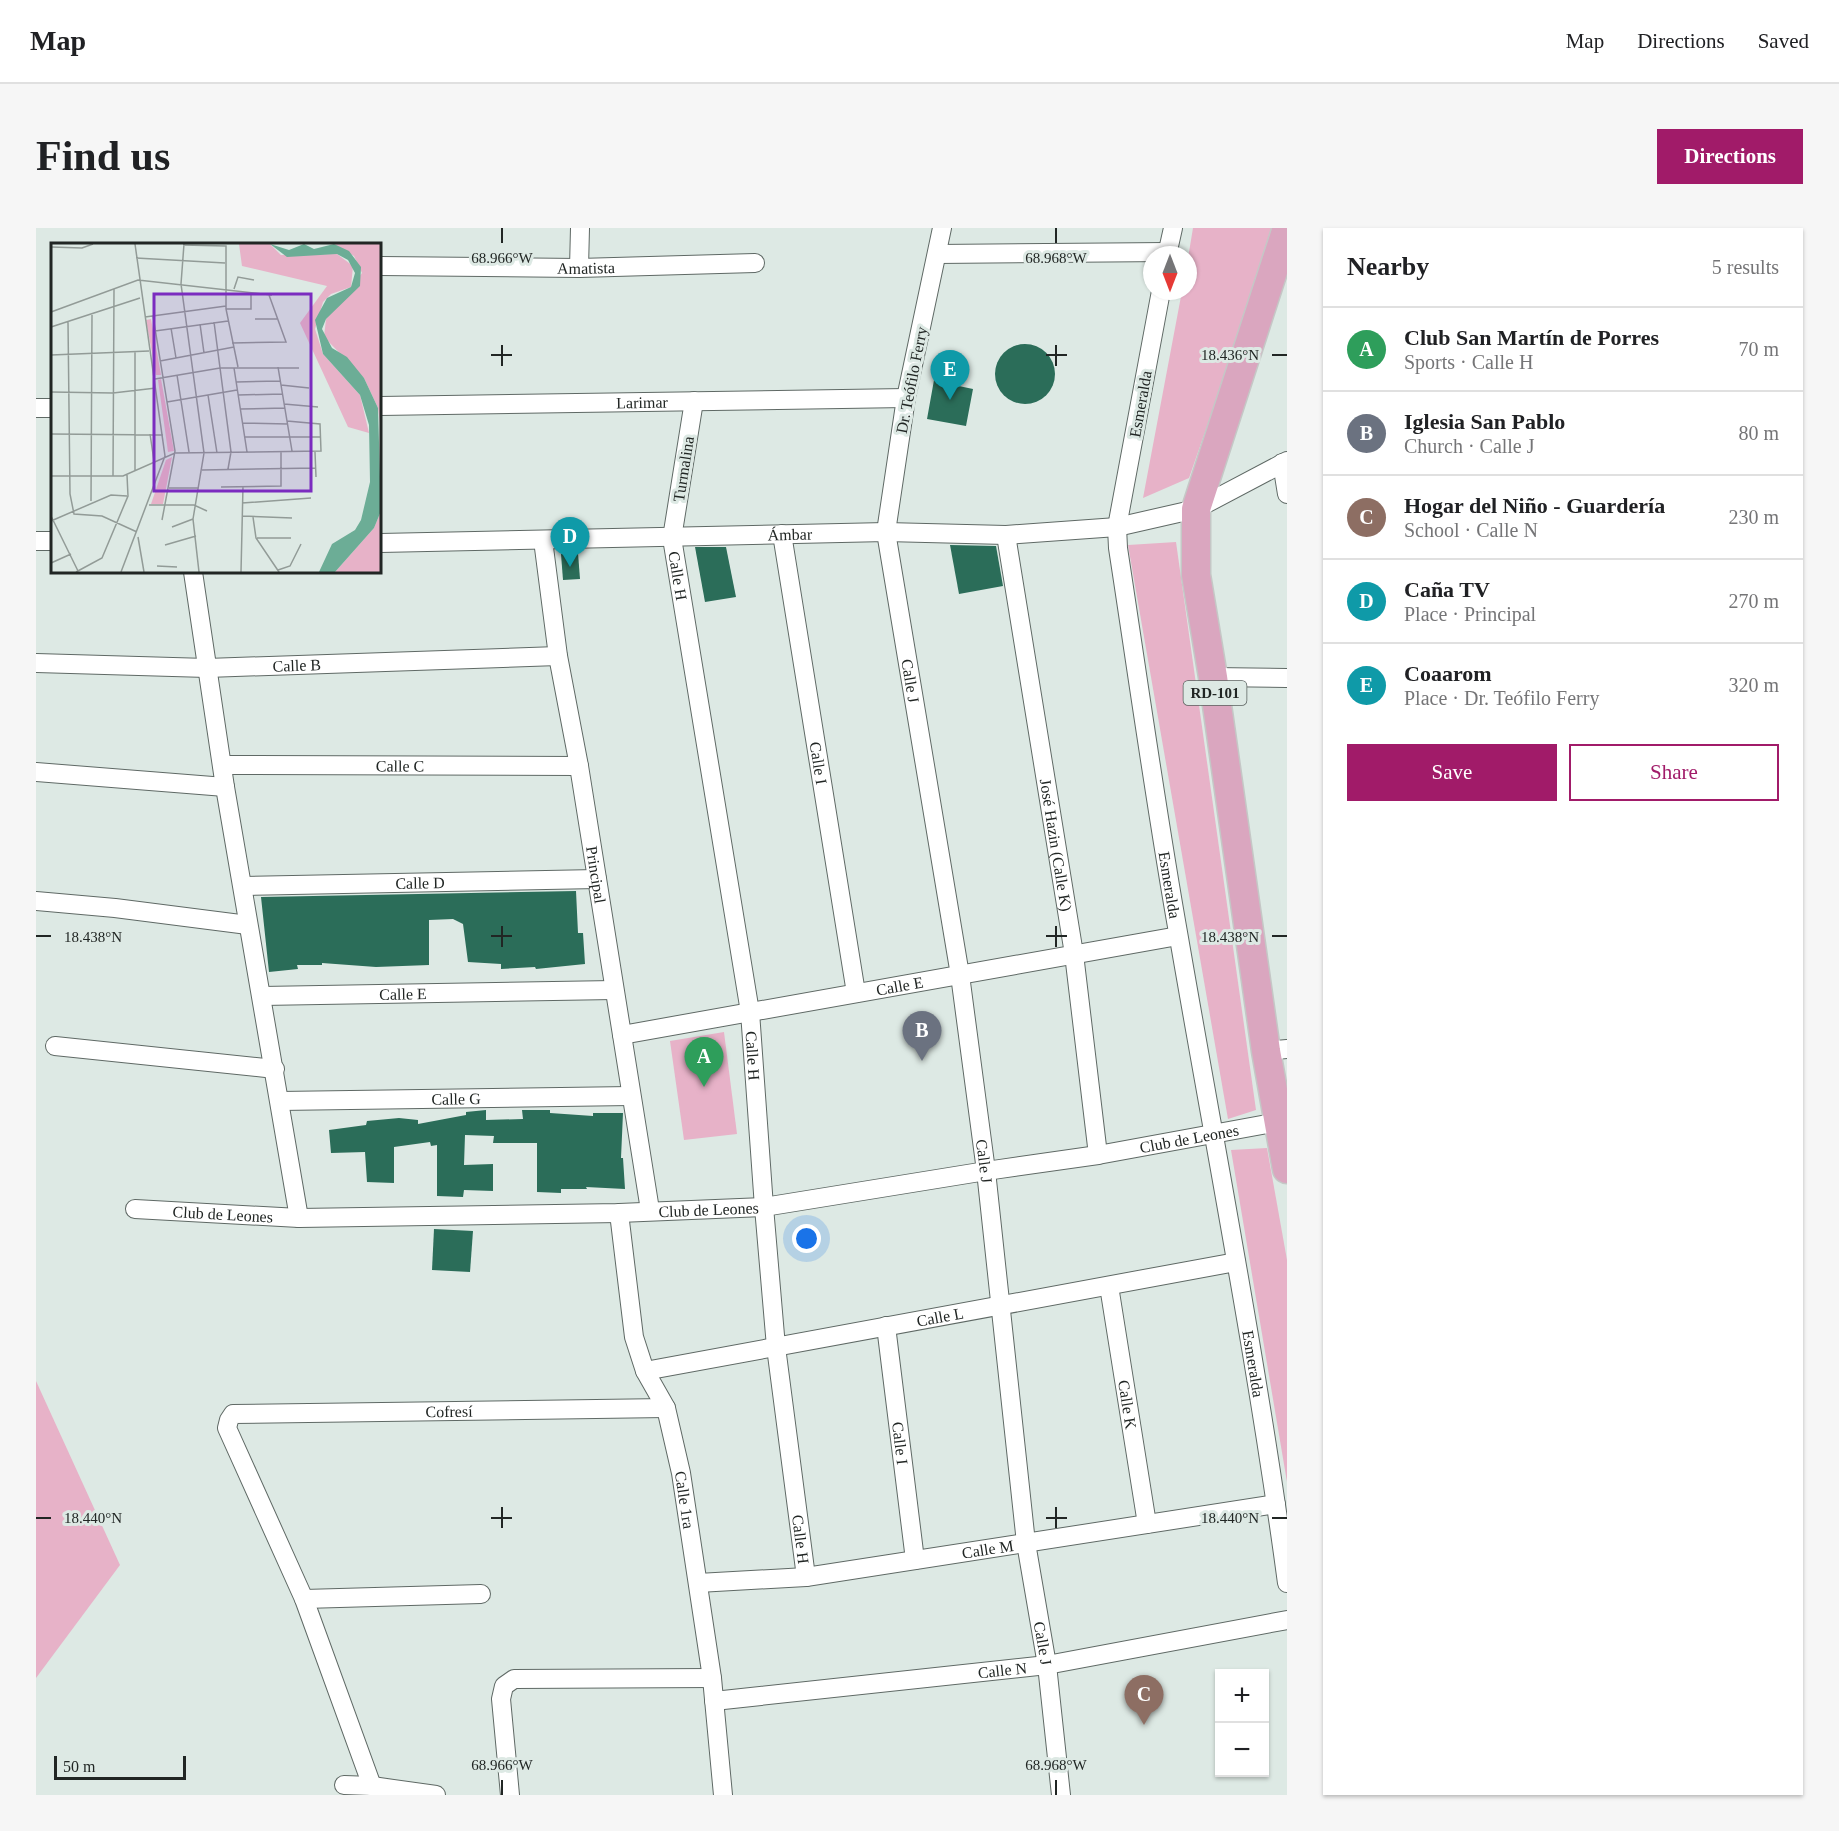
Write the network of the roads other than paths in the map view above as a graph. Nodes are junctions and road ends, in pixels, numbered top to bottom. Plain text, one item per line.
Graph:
1 (580, 228) edge
2 (942, 228) edge
3 (1173, 228) edge
4 (1287, 228) edge
5 (1169, 246) edge
6 (1143, 253) edge
7 (937, 254) junction
8 (755, 263) dead end
9 (381, 266) edge
10 (579, 268) junction
11 (1159, 300) edge
12 (906, 398) junction
13 (694, 401) junction
14 (381, 406) edge
15 (1284, 462) edge
16 (1287, 494) edge
17 (1196, 509) junction
18 (1118, 527) junction
19 (886, 532) junction
20 (782, 534) junction
21 (1006, 535) junction
22 (672, 538) junction
23 (543, 540) junction
24 (381, 543) edge
25 (193, 573) edge
26 (558, 656) junction
27 (36, 663) edge
28 (207, 668) junction
29 (1213, 677) junction
30 (1287, 678) edge
31 (222, 765) junction
32 (579, 766) junction
33 (36, 772) edge
34 (225, 787) junction
35 (597, 879) junction
36 (243, 886) junction
37 (36, 901) edge
38 (248, 925) junction
39 (1178, 936) junction
40 (1074, 954) junction
41 (960, 975) junction
42 (614, 990) junction
43 (856, 993) junction
44 (262, 996) junction
45 (750, 1012) junction
46 (621, 1035) junction
47 (55, 1046) dead end
48 (1277, 1050) edge
49 (274, 1069) junction
50 (631, 1096) junction
51 (279, 1101) junction
52 (1278, 1122) junction
53 (1214, 1134) junction
54 (1098, 1155) junction
55 (1287, 1169) edge
56 (986, 1171) junction
57 (764, 1207) junction
58 (135, 1209) dead end
59 (650, 1210) junction
60 (619, 1213) junction
61 (300, 1218) junction
62 (1236, 1262) junction
63 (1109, 1286) junction
64 (1001, 1305) junction
65 (886, 1326) junction
66 (776, 1347) junction
67 (645, 1371) junction
68 (666, 1408) junction
69 (1276, 1504) junction
70 (1147, 1524) junction
71 (1026, 1543) junction
72 (915, 1560) junction
73 (806, 1577) junction
74 (698, 1583) junction
75 (1287, 1583) edge
76 (481, 1594) dead end
77 (304, 1599) junction
78 (1287, 1620) edge
79 (1047, 1665) junction
80 (712, 1678) junction
81 (714, 1701) junction
82 (344, 1785) dead end
83 (372, 1786) junction
84 (436, 1795) edge
85 (510, 1795) edge
86 (723, 1795) edge
87 (1061, 1795) edge

1 - 10 street
2 - 7 street, Dr. Teófilo Ferry
3 - 5 street
4 - 17 main road, RD-101
6 - 7 street
7 - 12 street, Dr. Teófilo Ferry
8 - 10 street, Amatista
9 - 10 street, Amatista
11 - 18 street, Esmeralda
12 - 13 street, Larimar
12 - 19 street, Dr. Teófilo Ferry
13 - 14 street, Larimar
13 - 22 street, Turmalina
15 - 16 street
15 - 17 street, Ámbar
17 - 18 street, Ámbar
17 - 29 main road, RD-101
18 - 21 street, Ámbar
18 - 39 street, Esmeralda
19 - 20 street, Ámbar
19 - 21 street, Ámbar
19 - 41 street, Calle J
20 - 22 street, Ámbar
20 - 43 street, Calle I
21 - 40 street, José Hazin (Calle K)
22 - 23 street, Ámbar
22 - 45 street, Calle H
23 - 24 street, Ámbar
23 - 26 street, Principal
25 - 28 street
26 - 28 street, Calle B
26 - 32 street, Principal
27 - 28 street, Calle B
28 - 31 street
29 - 30 street
29 - 48 main road, RD-101
31 - 32 street, Calle C
31 - 34 street
32 - 35 street, Principal
33 - 34 street
34 - 36 street
35 - 36 street, Calle D
35 - 42 street, Principal
36 - 38 street
37 - 38 street
38 - 44 street
39 - 40 street, Calle E
39 - 53 street, Esmeralda
40 - 41 street, Calle E
40 - 54 street, José Hazin (Calle K)
41 - 43 street, Calle E
41 - 56 street, Calle J
42 - 44 street, Calle E
42 - 46 street, Principal
43 - 45 street, Calle E
44 - 49 street
45 - 46 street, Calle E
45 - 57 street, Calle H
46 - 50 street, Principal
47 - 49 street
48 - 52 main road, RD-101
49 - 51 street
50 - 51 street, Calle G
50 - 59 street, Principal
51 - 61 street
52 - 53 street, Club de Leones
52 - 55 main road, RD-101
53 - 54 street, Club de Leones
53 - 62 street, Esmeralda
54 - 56 street, Club de Leones
56 - 57 street, Club de Leones
56 - 64 street, Calle J
57 - 59 street, Club de Leones
57 - 66 street, Calle H
58 - 61 street, Club de Leones
59 - 60 street, Club de Leones
60 - 61 street, Club de Leones
60 - 67 street, Calle 1ra
62 - 63 street, Calle L
62 - 69 street, Esmeralda
63 - 64 street, Calle L
63 - 70 street, Calle K
64 - 65 street, Calle L
64 - 71 street, Calle J
65 - 66 street, Calle L
65 - 72 street, Calle I
66 - 67 street, Calle L
66 - 73 street, Calle H
67 - 68 street, Calle 1ra
68 - 74 street, Calle 1ra
68 - 77 street, Cofresí
69 - 70 street, Calle M
69 - 75 street, Esmeralda
70 - 71 street, Calle M
71 - 72 street, Calle M
71 - 79 street, Calle J
72 - 73 street, Calle M
73 - 74 street, Calle M
74 - 80 street, Calle 1ra
76 - 77 street
77 - 83 street
78 - 79 street, Calle N
79 - 81 street, Calle N
79 - 87 street, Calle J
80 - 81 street, Calle 1ra
80 - 85 street
81 - 86 street, Calle 1ra
82 - 83 street
83 - 84 street

